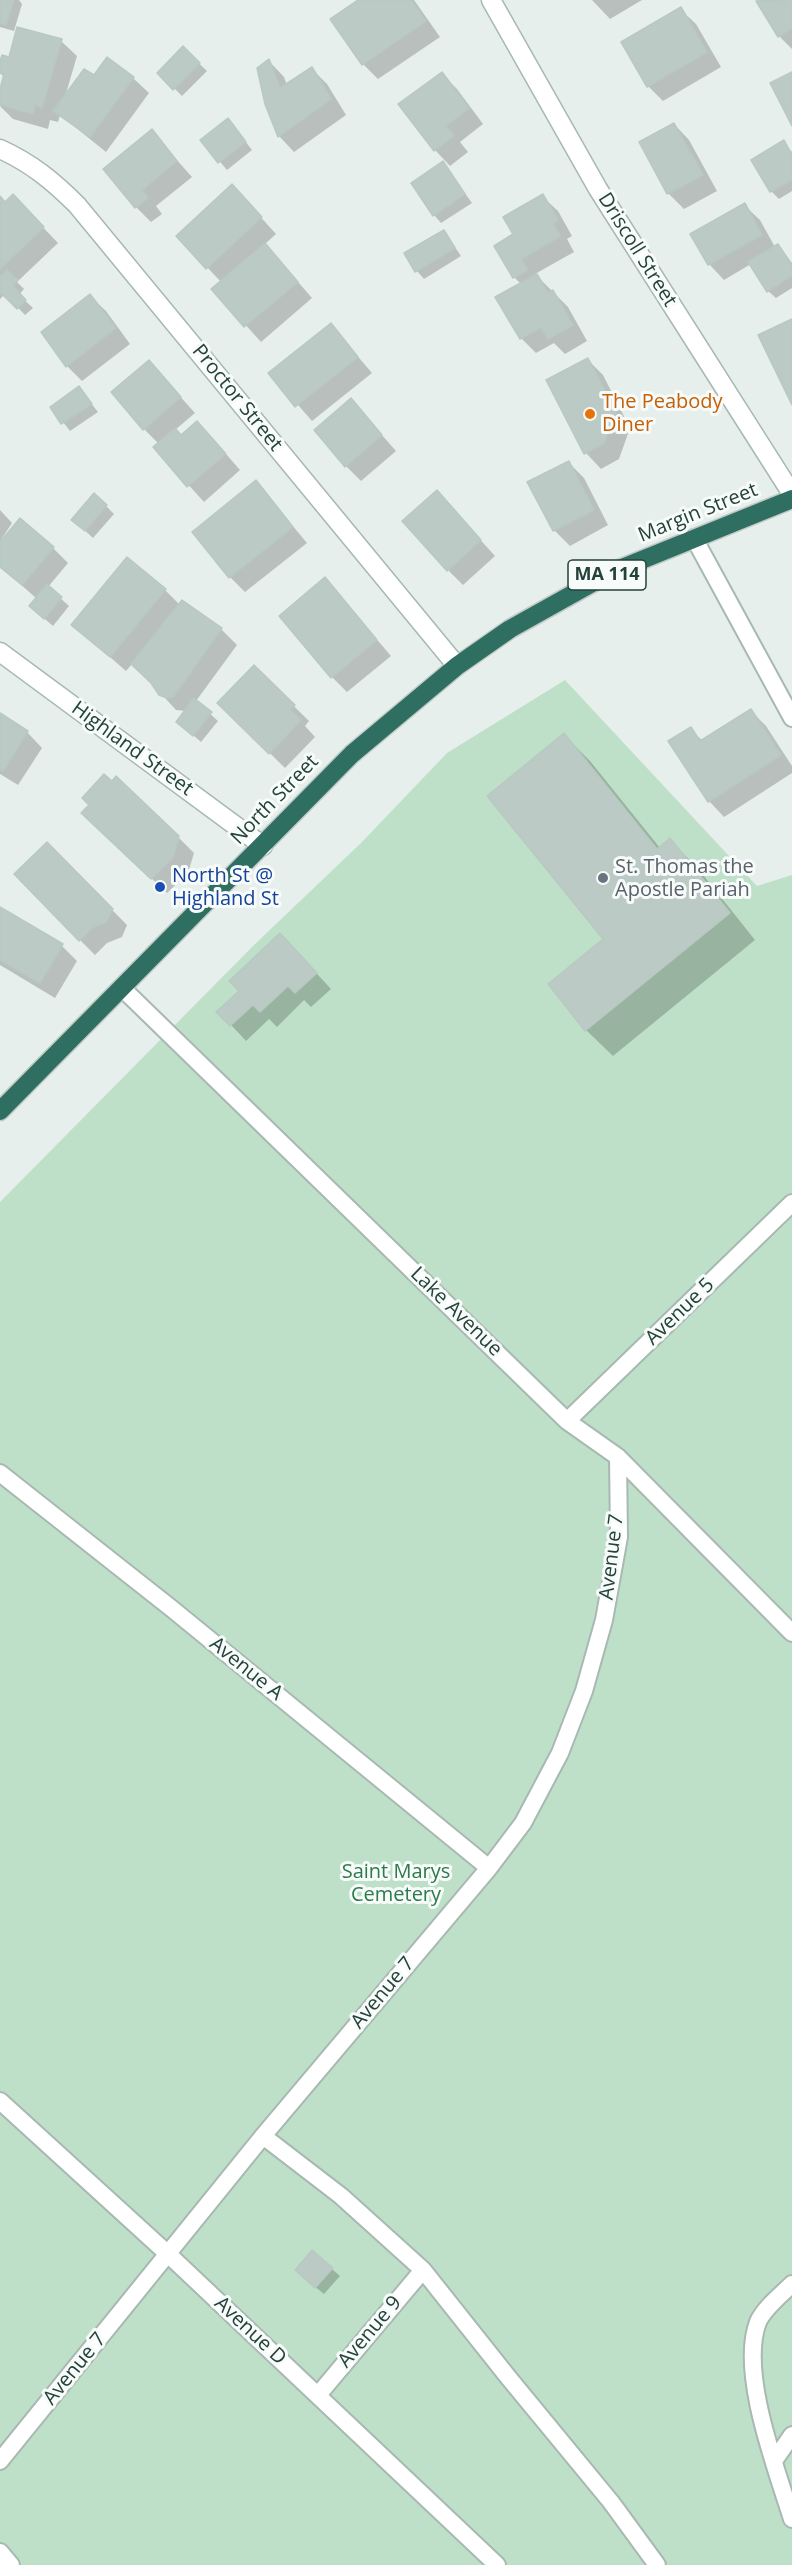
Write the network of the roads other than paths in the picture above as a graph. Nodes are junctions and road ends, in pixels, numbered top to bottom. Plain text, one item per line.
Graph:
1 (491, 0) edge
2 (0, 149) edge
3 (792, 496) edge
4 (694, 538) junction
5 (0, 652) edge
6 (457, 666) junction
7 (438, 682) joint
8 (792, 718) edge
9 (263, 846) junction
10 (122, 988) junction
11 (0, 1111) edge
12 (792, 1203) edge
13 (567, 1421) junction
14 (618, 1456) junction
15 (0, 1473) edge
16 (792, 1633) edge
17 (489, 1868) junction
18 (0, 2101) edge
19 (263, 2136) junction
20 (169, 2255) junction
21 (423, 2270) junction
22 (792, 2284) edge
23 (318, 2395) junction
24 (792, 2434) edge
25 (0, 2461) edge
26 (774, 2461) junction
27 (792, 2519) edge
28 (0, 2552) edge
29 (11, 2565) edge
30 (497, 2565) edge
31 (657, 2565) edge

1 - 3 street, Driscoll Street
2 - 6 street, Proctor Street
3 - 4 highway, Margin Street / MA 114
4 - 6 highway, Margin Street / MA 114
4 - 8 lane
5 - 9 street, Highland Street
6 - 7 highway, Margin Street / MA 114
7 - 9 highway, North Street / MA 114
9 - 10 highway, North Street / MA 114
10 - 11 highway, North Street / MA 114
10 - 13 lane, Lake Avenue
12 - 13 lane, Avenue 5
13 - 14 lane, Lake Avenue
14 - 16 lane, Lake Avenue
14 - 17 lane, Avenue 7
15 - 17 lane, Avenue A
17 - 19 lane, Avenue 7
18 - 20 lane, Avenue D
19 - 20 lane, Avenue 7
19 - 21 lane
20 - 23 lane, Avenue D
20 - 25 lane, Avenue 7
21 - 23 lane, Avenue 9
21 - 31 lane
22 - 26 lane
23 - 30 lane, Avenue D
24 - 26 lane
26 - 27 lane
28 - 29 lane

